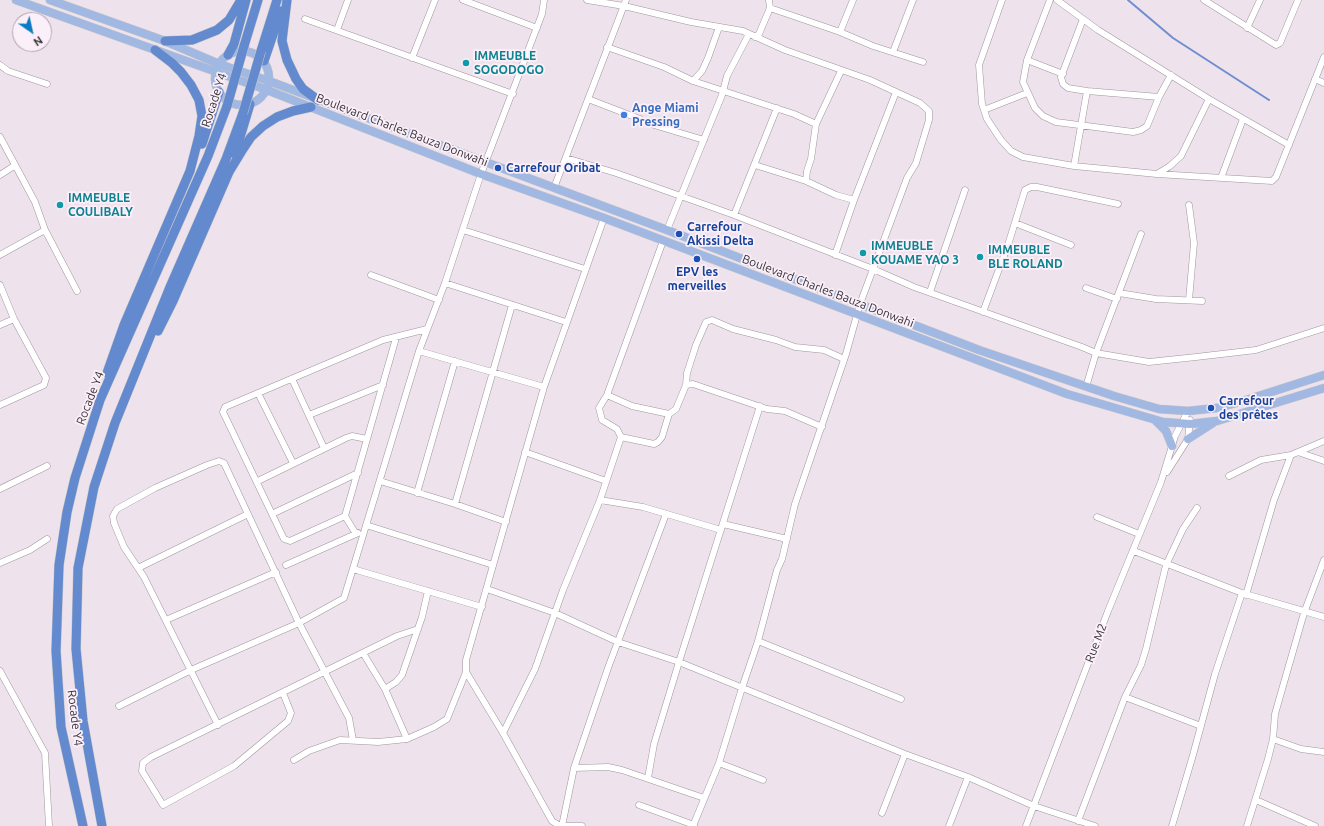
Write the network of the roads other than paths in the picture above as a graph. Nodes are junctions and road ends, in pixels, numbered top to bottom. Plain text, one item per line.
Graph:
1 (16, 0) edge
2 (50, 0) edge
3 (241, 0) edge
4 (246, 0) edge
5 (258, 0) edge
6 (277, 0) edge
7 (286, 0) edge
8 (348, 0) edge
9 (435, 0) edge
10 (463, 0) edge
11 (544, 0) edge
12 (588, 0) edge
13 (769, 0) edge
14 (854, 0) edge
15 (913, 0) edge
16 (1002, 0) edge
17 (1050, 0) edge
18 (1056, 0) edge
19 (1204, 0) edge
20 (1260, 0) edge
21 (1298, 0) edge
22 (625, 3) edge
23 (1214, 3) edge
24 (770, 8) junction
25 (305, 19) dead end
26 (1084, 19) junction
27 (719, 27) junction
28 (537, 28) junction
29 (1247, 28) junction
30 (337, 30) junction
31 (840, 32) junction
32 (752, 35) junction
33 (165, 41) junction
34 (607, 47) junction
35 (155, 50) junction
36 (893, 52) junction
37 (228, 55) junction
38 (1324, 57) edge
39 (412, 58) junction
40 (1027, 60) junction
41 (264, 61) junction
42 (923, 62) dead end
43 (219, 64) junction
44 (0, 65) edge
45 (841, 71) junction
46 (216, 73) junction
47 (1063, 74) junction
48 (1171, 76) junction
49 (1315, 80) junction
50 (269, 81) junction
51 (693, 81) junction
52 (1324, 83) edge
53 (47, 84) dead end
54 (267, 90) junction
55 (723, 91) junction
56 (1086, 91) junction
57 (219, 92) junction
58 (896, 92) junction
59 (1027, 93) junction
60 (513, 94) junction
61 (1159, 97) junction
62 (588, 99) junction
63 (1209, 99) junction
64 (318, 100) junction
65 (250, 104) junction
66 (311, 107) junction
67 (777, 108) junction
68 (984, 110) junction
69 (640, 119) dead end
70 (1243, 119) junction
71 (816, 124) junction
72 (654, 125) dead end
73 (1080, 125) junction
74 (0, 137) edge
75 (704, 140) junction
76 (1289, 145) junction
77 (566, 158) junction
78 (486, 163) junction
79 (755, 165) junction
80 (14, 166) junction
81 (1074, 166) junction
82 (190, 171) junction
83 (229, 172) junction
84 (481, 174) junction
85 (1156, 174) junction
86 (0, 175) edge
87 (1221, 178) junction
88 (806, 181) junction
89 (554, 188) junction
90 (966, 190) dead end
91 (682, 198) junction
92 (854, 200) junction
93 (1118, 204) dead end
94 (1190, 205) dead end
95 (734, 215) junction
96 (604, 218) junction
97 (1015, 223) junction
98 (45, 230) junction
99 (463, 230) junction
100 (668, 230) junction
101 (1141, 234) dead end
102 (662, 241) junction
103 (1071, 245) dead end
104 (0, 255) edge
105 (835, 255) junction
106 (585, 269) junction
107 (873, 269) junction
108 (371, 275) dead end
109 (446, 283) junction
110 (0, 285) edge
111 (1086, 288) dead end
112 (77, 291) dead end
113 (930, 292) junction
114 (1118, 296) junction
115 (439, 300) junction
116 (1189, 300) junction
117 (1202, 301) dead end
118 (860, 304) junction
119 (512, 305) junction
120 (983, 312) junction
121 (857, 314) junction
122 (14, 319) junction
123 (566, 322) junction
124 (0, 325) edge
125 (1324, 328) edge
126 (428, 330) junction
127 (396, 338) junction
128 (419, 351) junction
129 (1096, 353) junction
130 (844, 359) junction
131 (455, 361) junction
132 (494, 372) junction
133 (1324, 375) edge
134 (292, 379) junction
135 (383, 385) junction
136 (686, 386) junction
137 (544, 387) junction
138 (1086, 387) junction
139 (1324, 388) edge
140 (129, 390) junction
141 (258, 393) junction
142 (607, 394) junction
143 (100, 400) junction
144 (0, 405) edge
145 (760, 406) junction
146 (1188, 411) junction
147 (669, 414) junction
148 (309, 415) junction
149 (1154, 419) junction
150 (1216, 421) junction
151 (1186, 424) junction
152 (822, 427) junction
153 (621, 437) junction
154 (367, 439) junction
155 (1188, 439) junction
156 (1324, 441) edge
157 (1172, 446) junction
158 (324, 448) junction
159 (525, 452) junction
160 (1298, 452) junction
161 (1291, 455) junction
162 (1324, 461) edge
163 (293, 463) junction
164 (47, 466) dead end
165 (358, 473) junction
166 (1229, 476) dead end
167 (258, 481) junction
168 (380, 481) junction
169 (606, 481) junction
170 (1161, 482) junction
171 (0, 489) edge
172 (417, 493) junction
173 (600, 500) junction
174 (455, 504) junction
175 (1197, 508) dead end
176 (248, 514) junction
177 (272, 514) junction
178 (666, 514) junction
179 (345, 516) junction
180 (1097, 517) dead end
181 (506, 522) junction
182 (723, 524) junction
183 (366, 528) junction
184 (721, 530) junction
185 (356, 534) junction
186 (1139, 534) junction
187 (47, 539) dead end
188 (787, 539) junction
189 (1134, 551) junction
190 (1324, 560) edge
191 (0, 563) edge
192 (494, 564) junction
193 (286, 565) dead end
194 (1166, 565) junction
195 (138, 568) junction
196 (353, 569) junction
197 (276, 572) junction
198 (487, 589) junction
199 (428, 591) junction
200 (1244, 594) junction
201 (482, 607) junction
202 (555, 613) junction
203 (1304, 613) junction
204 (1324, 617) edge
205 (166, 620) junction
206 (299, 623) junction
207 (418, 629) junction
208 (758, 641) junction
209 (618, 642) junction
210 (363, 653) junction
211 (679, 662) junction
212 (191, 670) junction
213 (0, 671) edge
214 (325, 672) junction
215 (466, 672) junction
216 (742, 688) junction
217 (385, 689) junction
218 (283, 693) junction
219 (1125, 697) junction
220 (901, 699) dead end
221 (119, 706) dead end
222 (218, 725) junction
223 (1201, 726) junction
224 (503, 733) junction
225 (407, 739) junction
226 (1273, 739) junction
227 (354, 740) junction
228 (1324, 752) edge
229 (905, 754) junction
230 (294, 760) dead end
231 (719, 764) junction
232 (574, 768) junction
233 (968, 777) junction
234 (648, 778) junction
235 (763, 780) dead end
236 (704, 798) junction
237 (1256, 800) junction
238 (639, 805) dead end
239 (1034, 806) junction
240 (882, 813) dead end
241 (1078, 821) junction
242 (693, 825) edge
243 (49, 826) edge
244 (83, 826) edge
245 (102, 826) edge
246 (562, 826) edge
247 (582, 826) edge
248 (949, 826) edge
249 (1026, 826) edge
250 (1095, 826) edge
251 (1172, 826) edge
252 (1248, 826) edge
253 (1316, 826) edge

1 - 35 main road, Boulevard Charles Bauza Donwahi
2 - 33 main road, Boulevard Charles Bauza Donwahi
3 - 33 highway
4 - 37 highway
5 - 143 highway, Rocade Y4, bridge
6 - 140 highway, Rocade Y4, bridge
7 - 41 highway
7 - 64 highway
8 - 30 street
9 - 39 street
10 - 28 street
11 - 28 street
12 - 22 street
13 - 24 street
14 - 31 street
15 - 36 street
16 - 68 street
17 - 40 street
18 - 26 street
19 - 23 street
20 - 29 street
21 - 29 street
22 - 27 street
22 - 34 street
23 - 29 street
24 - 31 street
24 - 32 street
25 - 30 street
26 - 47 street
26 - 48 street
27 - 32 street
27 - 51 street
28 - 60 street
30 - 39 street
31 - 36 street
32 - 45 street
32 - 55 street
33 - 43 main road, Boulevard Charles Bauza Donwahi
34 - 51 street
34 - 62 street
35 - 46 main road, Boulevard Charles Bauza Donwahi
35 - 82 highway
36 - 42 street
37 - 41 main road
37 - 43 main road
38 - 49 street
39 - 60 street
40 - 47 street
40 - 59 street
41 - 50 main road
43 - 46 main road
43 - 50 main road, Boulevard Charles Bauza Donwahi
44 - 53 street
45 - 58 street
45 - 71 street
46 - 54 main road, Boulevard Charles Bauza Donwahi
46 - 57 main road
47 - 56 street
48 - 61 street
48 - 63 street
49 - 52 street
49 - 76 street
50 - 54 main road
50 - 64 main road, Boulevard Charles Bauza Donwahi
51 - 55 street
54 - 65 main road
54 - 66 main road, Boulevard Charles Bauza Donwahi
55 - 67 street
55 - 75 street
56 - 61 street
56 - 73 street
57 - 65 main road
57 - 82 highway
58 - 92 street
58 - 107 street
59 - 68 street
59 - 73 street
60 - 78 street
61 - 73 street
62 - 69 street
62 - 77 street
63 - 70 street
63 - 85 street
64 - 78 main road, Boulevard Charles Bauza Donwahi
65 - 83 highway
66 - 83 highway
66 - 84 main road, Boulevard Charles Bauza Donwahi
67 - 71 street
67 - 79 street
68 - 81 street
70 - 76 street
70 - 87 street
71 - 88 street
72 - 75 street
73 - 81 street
74 - 80 street
75 - 91 street
76 - 87 street
77 - 89 street
77 - 91 street
78 - 84 street
78 - 89 main road, Boulevard Charles Bauza Donwahi
79 - 88 street
79 - 95 street
80 - 86 street
80 - 98 street
81 - 85 street
82 - 143 highway
83 - 140 highway
84 - 96 main road, Boulevard Charles Bauza Donwahi
84 - 99 street
85 - 87 street
88 - 92 street
89 - 100 main road, Boulevard Charles Bauza Donwahi
90 - 113 street
91 - 95 street
91 - 100 street
92 - 105 street
93 - 97 street
94 - 116 street
95 - 105 street
96 - 102 main road, Boulevard Charles Bauza Donwahi
96 - 106 street
97 - 103 street
97 - 120 street
98 - 104 street
98 - 112 street
99 - 106 street
99 - 109 street
100 - 118 main road, Boulevard Charles Bauza Donwahi
101 - 114 street
102 - 121 main road, Boulevard Charles Bauza Donwahi
102 - 142 street
105 - 107 street
106 - 123 street
107 - 113 street
107 - 118 street
108 - 115 street
109 - 115 street
109 - 119 street
110 - 122 street
111 - 114 street
113 - 120 street
114 - 116 street
114 - 129 street
115 - 126 street
116 - 117 street
118 - 121 street
118 - 138 main road, Boulevard Charles Bauza Donwahi
119 - 123 street
119 - 132 street
120 - 129 street
121 - 130 street
121 - 149 main road, Boulevard Charles Bauza Donwahi
122 - 124 street
122 - 144 street
123 - 137 street
125 - 129 street
126 - 127 street
126 - 128 street
127 - 134 street
127 - 135 street
128 - 131 street
128 - 168 street
129 - 138 street
130 - 136 street
130 - 152 street
131 - 132 street
131 - 172 street
132 - 137 street
132 - 174 street
133 - 146 main road, Boulevard Charles Bauza Donwahi
134 - 141 street
134 - 148 street
135 - 148 street
135 - 154 street
136 - 145 street
136 - 147 street
137 - 159 street
138 - 146 main road, Boulevard Charles Bauza Donwahi
139 - 150 main road, Boulevard Charles Bauza Donwahi
140 - 245 highway, Rocade Y4
141 - 163 street
141 - 167 street
142 - 147 street
142 - 153 street
143 - 244 highway, Rocade Y4
145 - 152 street
145 - 182 street
146 - 151 street, Rue M2
147 - 153 street
148 - 158 street
149 - 151 main road, Boulevard Charles Bauza Donwahi
149 - 157 main road
150 - 151 main road, Boulevard Charles Bauza Donwahi
150 - 155 main road
151 - 155 street, Rue M2
151 - 157 street, Rue M2
152 - 188 street
153 - 169 street
154 - 158 street
154 - 165 street
155 - 170 street, Rue M2
156 - 160 street
157 - 170 street, Rue M2
158 - 163 street
159 - 169 street
159 - 181 street
160 - 161 street
160 - 162 street
161 - 166 street
161 - 200 street
163 - 167 street
164 - 171 street
165 - 177 street
165 - 179 street
167 - 177 street
168 - 172 street
168 - 183 street
169 - 173 street
170 - 186 street, Rue M2
172 - 174 street
173 - 178 street
173 - 202 street
174 - 181 street
175 - 194 street
176 - 195 street
176 - 195 street
176 - 197 street
177 - 179 street
178 - 184 street
178 - 209 street
179 - 185 street
180 - 186 street
181 - 192 street
182 - 184 street
182 - 188 street
183 - 185 street
183 - 192 street
183 - 196 street
184 - 211 street
185 - 193 street
186 - 189 street, Rue M2
187 - 191 street
188 - 208 street
189 - 194 street
189 - 239 street, Rue M2
190 - 203 street
192 - 198 street
194 - 200 street
194 - 219 street
195 - 205 street
196 - 199 street
196 - 206 street
197 - 205 street
197 - 206 street
198 - 201 street
198 - 202 street
199 - 201 street
199 - 207 street
200 - 203 street
200 - 223 street
201 - 215 street
202 - 209 street
202 - 224 street
203 - 204 street
203 - 226 street
205 - 212 street
206 - 212 street
206 - 214 street
207 - 210 street
207 - 217 street
208 - 216 street
208 - 220 street
209 - 211 street
209 - 232 street
210 - 214 street
210 - 217 street
211 - 216 street
211 - 234 street
212 - 221 street
212 - 222 street
213 - 243 street
214 - 218 street
214 - 227 street
215 - 224 street
215 - 225 street
216 - 229 street
216 - 231 street
217 - 225 street
218 - 222 street
218 - 222 street
219 - 223 street
219 - 241 street
223 - 251 street
224 - 246 street
225 - 227 street
226 - 228 street
226 - 237 street
227 - 230 street
229 - 233 street
229 - 240 street
231 - 235 street
231 - 236 street
232 - 234 street
232 - 246 street
233 - 239 street
233 - 248 street
234 - 236 street
236 - 242 street
237 - 252 street
237 - 253 street
238 - 242 street
239 - 241 street
239 - 249 street, Rue M2
241 - 250 street
246 - 247 street

